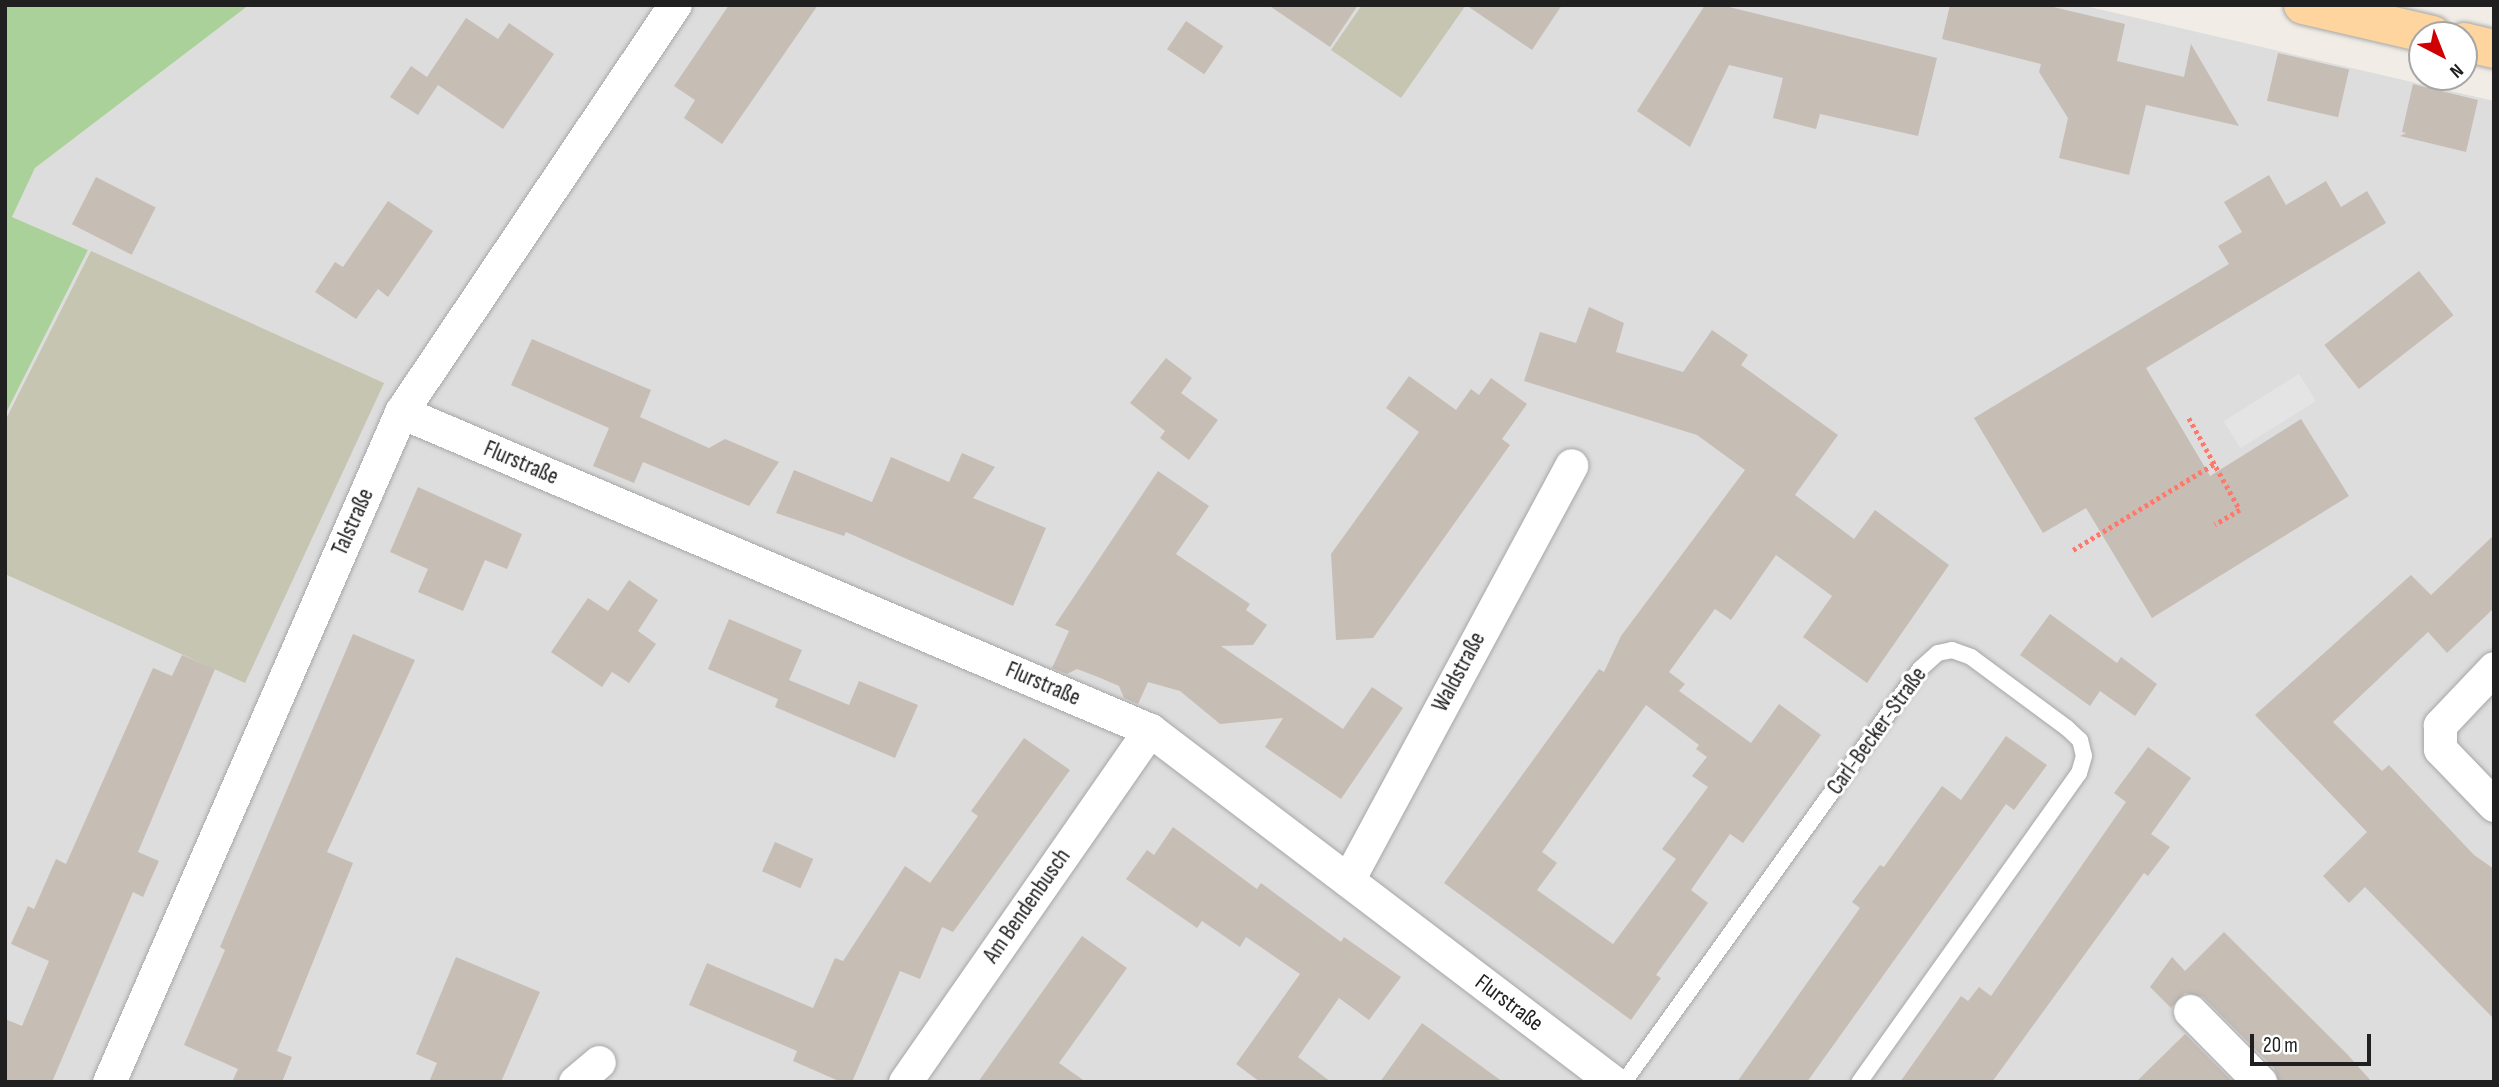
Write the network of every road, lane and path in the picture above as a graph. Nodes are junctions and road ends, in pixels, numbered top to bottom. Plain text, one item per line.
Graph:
1 (676, 5) edge
2 (2303, 5) edge
3 (2408, 29) edge
4 (401, 412) junction
5 (2189, 418) dead end
6 (2214, 464) junction
7 (1571, 465) dead end
8 (2215, 525) dead end
9 (2073, 550) dead end
10 (2494, 668) edge
11 (1150, 730) junction
12 (2494, 805) edge
13 (1348, 880) junction
14 (2190, 1011) dead end
15 (109, 1082) edge
16 (905, 1082) edge
17 (1613, 1082) edge
18 (1624, 1082) edge
19 (1859, 1082) edge
20 (2260, 1082) edge

1 - 4 street, Talstraße
2 - 3 main road
4 - 11 street, Flurstraße
4 - 15 street, Talstraße
5 - 6 path
6 - 8 path
6 - 9 path
7 - 13 street, Waldstraße
10 - 12 street
11 - 13 street, Flurstraße
11 - 16 street, Am Bendenbusch
13 - 17 street, Flurstraße
14 - 20 street
18 - 19 lane, Carl-Becker-Straße

